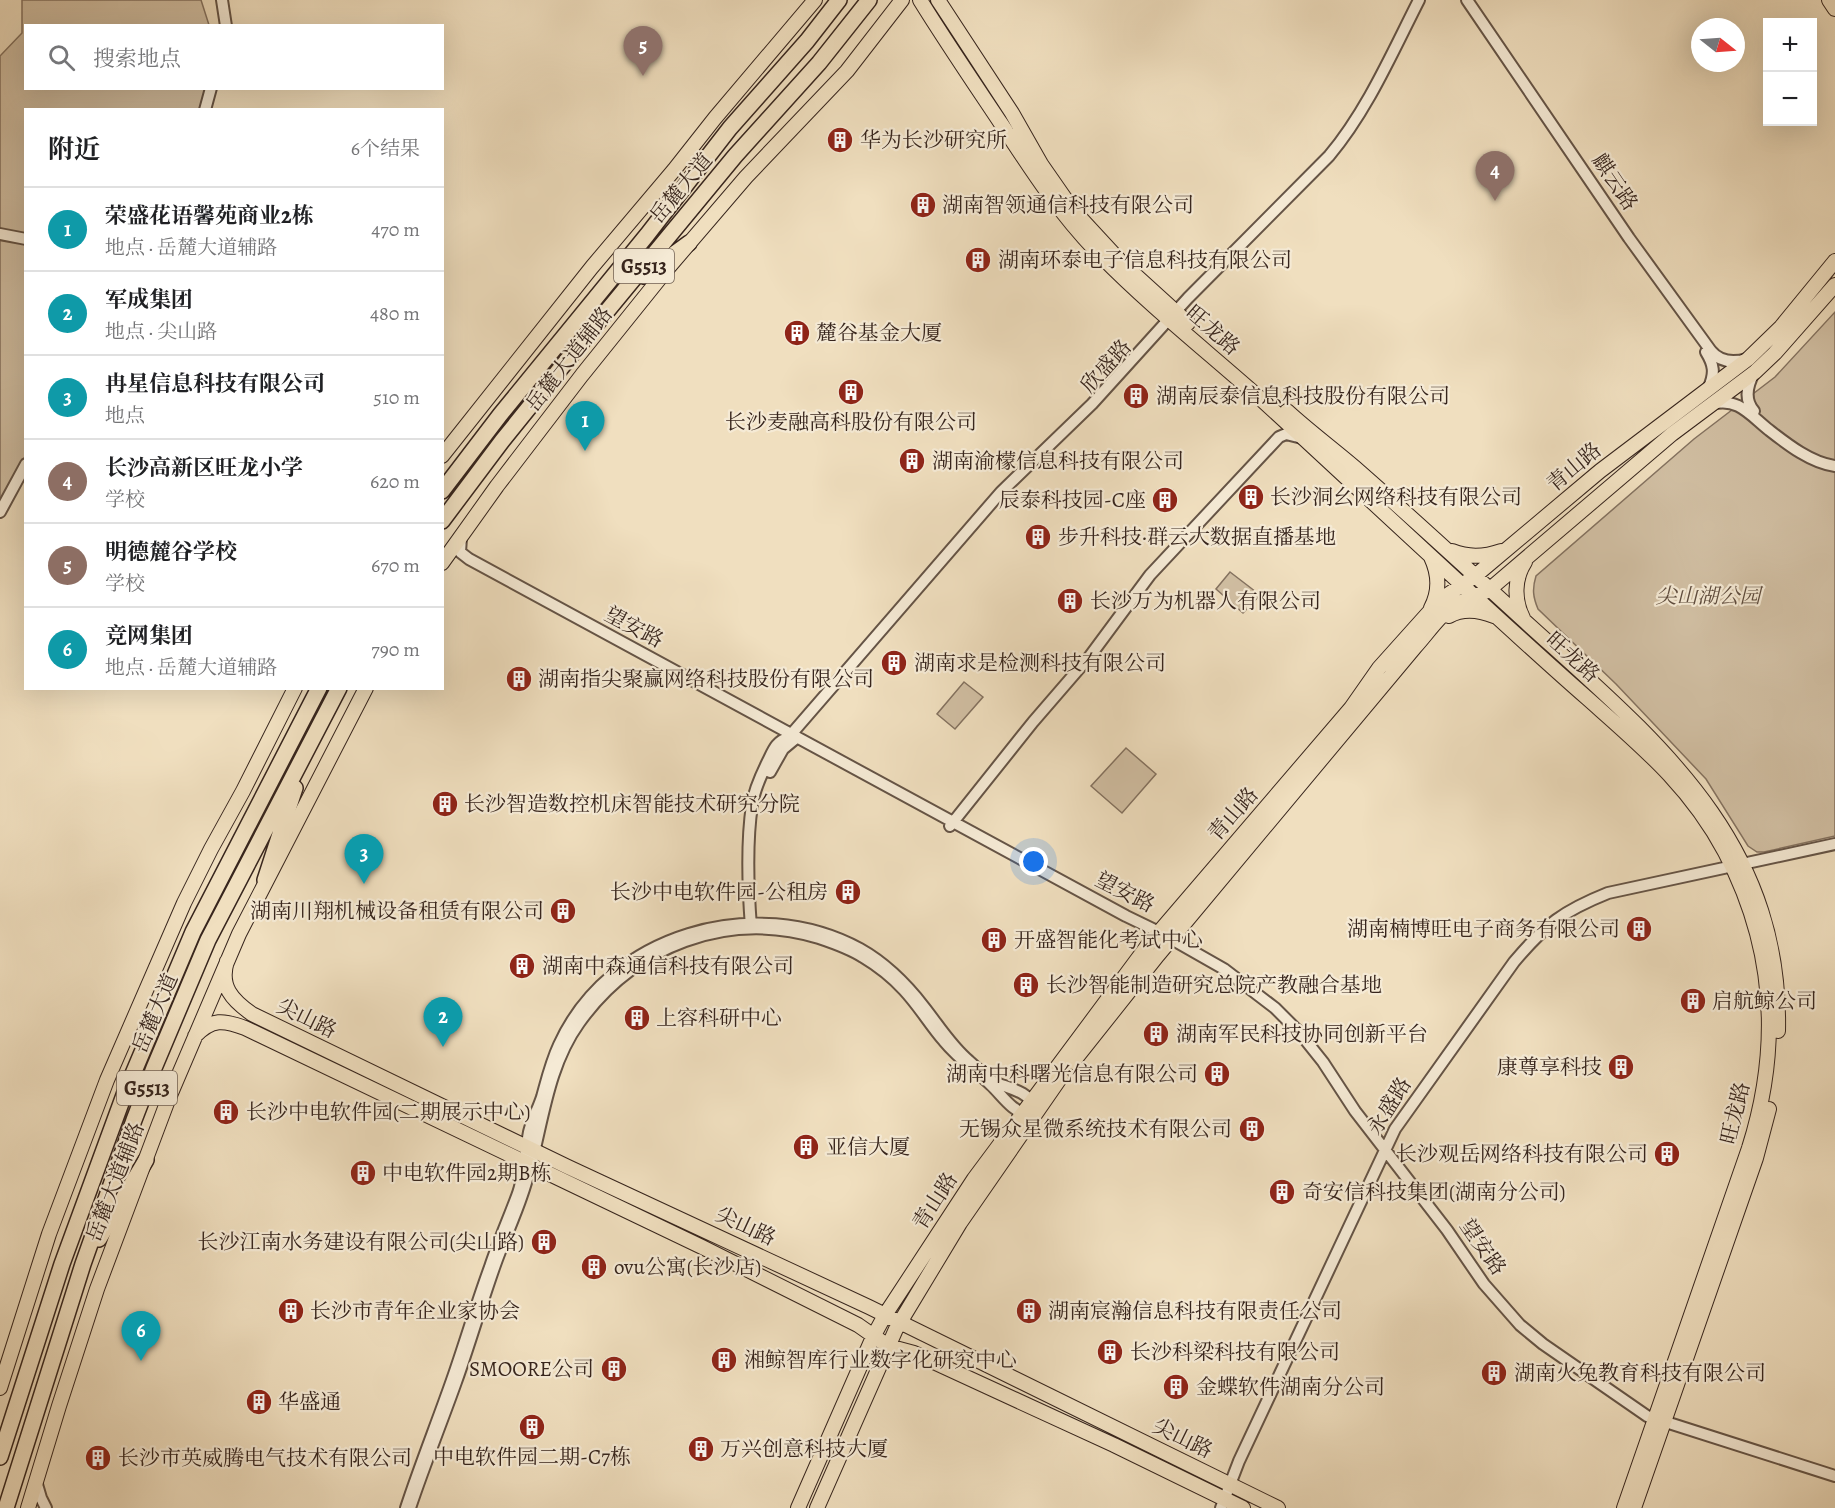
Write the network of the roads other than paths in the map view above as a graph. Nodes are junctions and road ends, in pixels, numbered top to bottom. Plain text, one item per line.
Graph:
1 (222, 0) edge
2 (815, 0) edge
3 (839, 0) edge
4 (869, 0) edge
5 (902, 0) edge
6 (920, 0) edge
7 (938, 0) edge
8 (1421, 0) edge
9 (1461, 0) edge
10 (1467, 0) edge
11 (1829, 0) edge
12 (1835, 9) edge
13 (226, 24) edge
14 (210, 90) edge
15 (206, 108) edge
16 (0, 234) edge
17 (24, 239) edge
18 (688, 243) junction
19 (1835, 261) edge
20 (1835, 285) edge
21 (624, 290) junction
22 (1174, 317) junction
23 (1748, 359) junction
24 (1755, 372) junction
25 (1709, 387) junction
26 (1712, 404) junction
27 (1277, 414) junction
28 (1304, 439) junction
29 (444, 453) edge
30 (1835, 461) edge
31 (1835, 466) edge
32 (24, 468) edge
33 (444, 488) edge
34 (0, 512) edge
35 (444, 518) edge
36 (462, 534) junction
37 (1516, 542) junction
38 (1440, 543) junction
39 (1424, 549) junction
40 (1529, 555) junction
41 (444, 561) edge
42 (444, 564) edge
43 (1475, 576) junction
44 (1462, 584) junction
45 (1490, 589) junction
46 (1476, 597) junction
47 (1430, 612) junction
48 (1500, 620) junction
49 (1528, 624) junction
50 (1432, 628) junction
51 (294, 690) edge
52 (318, 690) edge
53 (338, 690) edge
54 (365, 690) edge
55 (792, 738) junction
56 (308, 747) junction
57 (950, 823) junction
58 (1835, 846) edge
59 (1738, 867) junction
60 (266, 879) junction
61 (754, 925) junction
62 (1164, 937) junction
63 (226, 961) junction
64 (195, 1036) junction
65 (1031, 1110) junction
66 (530, 1148) junction
67 (1385, 1154) junction
68 (146, 1161) junction
69 (527, 1164) junction
70 (83, 1264) junction
71 (885, 1315) junction
72 (899, 1322) junction
73 (873, 1337) junction
74 (888, 1346) junction
75 (0, 1388) edge
76 (1659, 1424) junction
77 (0, 1456) edge
78 (1835, 1476) edge
79 (36, 1480) junction
80 (1232, 1485) junction
81 (1225, 1504) edge
82 (6, 1508) edge
83 (28, 1508) edge
84 (46, 1508) edge
85 (408, 1508) edge
86 (798, 1508) edge
87 (817, 1508) edge
88 (1243, 1508) edge
89 (1278, 1508) edge
90 (1624, 1508) edge
91 (1634, 1508) edge

1 - 13 street
2 - 29 main road, 岳麓大道辅路
3 - 33 highway, 岳麓大道 / G5513
4 - 21 highway, 岳麓大道 / G5513
5 - 18 main road, 岳麓大道辅路
6 - 22 main road, 旺龙路
7 - 22 main road, 旺龙路
8 - 22 street, 欣盛路
9 - 25 street, 麒云路
10 - 23 street, 麒云路
11 - 12 main road
14 - 15 street
16 - 17 street
18 - 21 highway
18 - 36 main road, 岳麓大道辅路
19 - 23 main road, 青山路
20 - 24 main road, 青山路
21 - 35 highway, 岳麓大道 / G5513
22 - 27 main road, 旺龙路
22 - 38 main road, 旺龙路
22 - 55 street, 欣盛路
23 - 25 main road, 青山路
24 - 26 main road, 青山路
24 - 30 street
25 - 37 main road, 青山路
26 - 31 street
26 - 40 main road, 青山路
27 - 28 main road, 旺龙路
27 - 57 street
28 - 39 main road, 旺龙路
28 - 57 street
32 - 34 street
36 - 41 main road, 岳麓大道辅路
36 - 55 street, 望安路
37 - 38 main road
37 - 43 main road, 青山路
38 - 43 main road, 旺龙路
39 - 44 main road, 旺龙路
39 - 47 main road
40 - 45 main road, 青山路
40 - 49 main road
42 - 55 street, 望安路
43 - 44 main road, 青山路
43 - 45 main road, 旺龙路
44 - 46 main road, 旺龙路
44 - 47 main road, 青山路
45 - 46 main road, 青山路
45 - 49 main road, 旺龙路
46 - 48 main road, 旺龙路
46 - 50 main road, 青山路
47 - 62 main road, 青山路
48 - 50 main road
48 - 59 main road, 旺龙路
49 - 59 main road, 旺龙路
50 - 62 main road, 青山路
51 - 75 main road, 岳麓大道辅路
52 - 77 highway, 岳麓大道 / G5513
53 - 56 highway, 岳麓大道 / G5513
54 - 60 main road, 岳麓大道辅路
55 - 57 street, 望安路
55 - 61 street, 欣盛路
56 - 60 highway
56 - 70 highway, 岳麓大道 / G5513
57 - 62 street, 望安路
58 - 59 street, 永盛路
59 - 67 street, 永盛路
59 - 76 main road, 旺龙路
60 - 63 main road, 岳麓大道辅路
61 - 65 street
61 - 66 street
62 - 65 main road, 青山路
62 - 67 street, 望安路
63 - 64 main road, 岳麓大道辅路
63 - 66 main road, 尖山路
64 - 68 main road, 岳麓大道辅路
64 - 69 main road, 尖山路
65 - 71 main road, 青山路
65 - 72 main road, 青山路
66 - 69 street
66 - 71 main road, 尖山路
67 - 76 street, 望安路
67 - 80 street, 永盛路
68 - 70 highway
68 - 79 main road, 岳麓大道辅路
69 - 73 main road, 尖山路
69 - 85 street
70 - 82 highway, 岳麓大道 / G5513
71 - 72 main road, 尖山路
71 - 73 main road, 青山路
72 - 74 main road, 青山路
72 - 80 main road, 尖山路
73 - 74 main road, 尖山路
73 - 86 main road, 青山路
74 - 81 main road, 尖山路
74 - 87 main road, 青山路
76 - 78 street, 望安路
76 - 90 main road, 旺龙路
76 - 91 main road, 旺龙路
79 - 83 main road, 岳麓大道辅路
79 - 84 street
80 - 81 street, 永盛路
80 - 89 main road, 尖山路
81 - 88 main road, 尖山路

